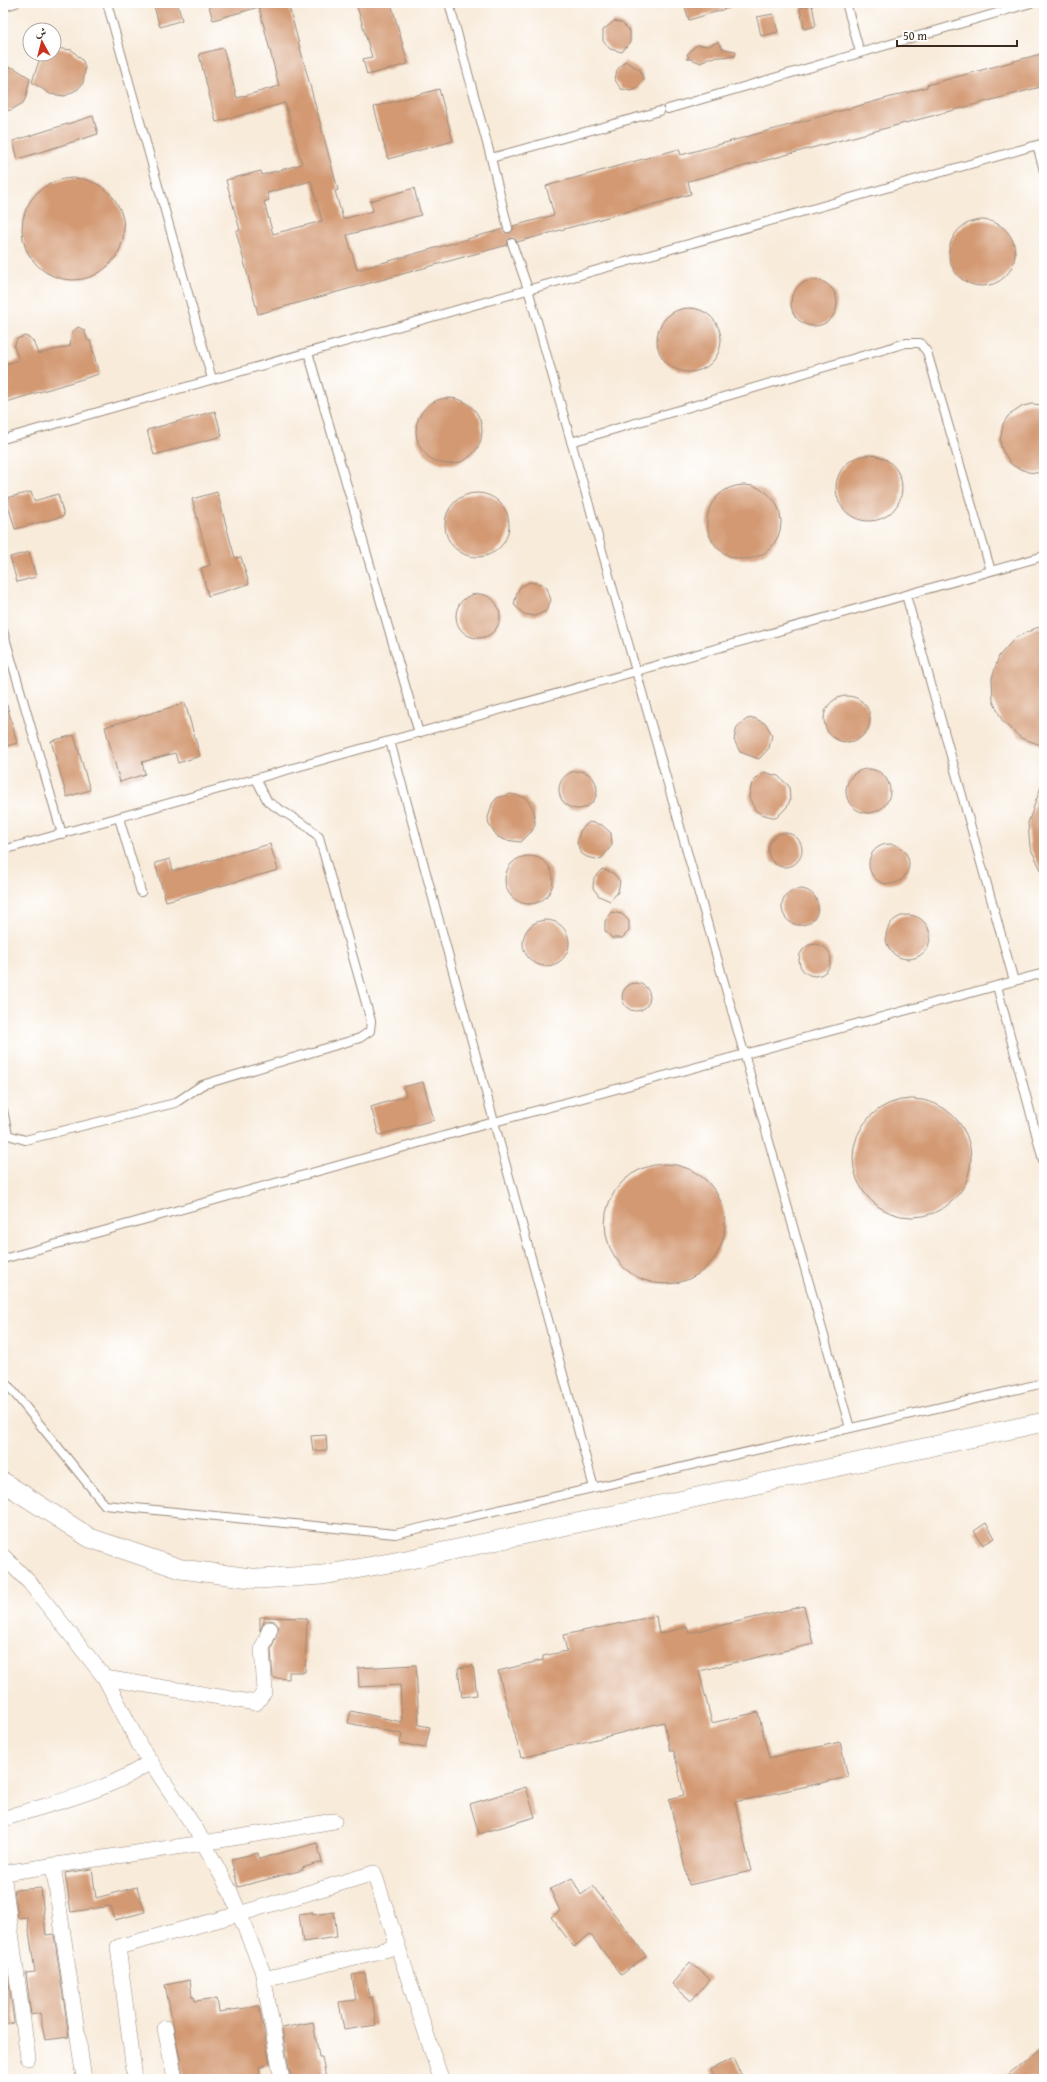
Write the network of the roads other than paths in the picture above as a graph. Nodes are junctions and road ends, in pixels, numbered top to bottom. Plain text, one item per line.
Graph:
1 (16, 3) edge
2 (107, 3) edge
3 (449, 3) edge
4 (846, 3) edge
5 (1031, 3) edge
6 (3, 7) edge
7 (860, 52) junction
8 (1040, 144) edge
9 (491, 158) junction
10 (1044, 170) edge
11 (508, 228) dead end
12 (512, 243) dead end
13 (528, 290) junction
14 (308, 352) junction
15 (212, 379) junction
16 (3, 439) edge
17 (571, 442) junction
18 (1044, 556) edge
19 (991, 571) junction
20 (906, 595) junction
21 (3, 631) edge
22 (636, 671) junction
23 (418, 733) junction
24 (390, 741) junction
25 (256, 779) junction
26 (119, 818) junction
27 (62, 834) junction
28 (3, 850) edge
29 (141, 892) dead end
30 (1044, 973) edge
31 (1014, 981) junction
32 (997, 986) junction
33 (745, 1054) junction
34 (3, 1110) edge
35 (494, 1122) junction
36 (1044, 1164) edge
37 (3, 1259) edge
38 (3, 1379) edge
39 (1044, 1383) edge
40 (1044, 1422) edge
41 (850, 1428) junction
42 (3, 1482) edge
43 (594, 1488) junction
44 (3, 1556) edge
45 (270, 1629) dead end
46 (105, 1678) junction
47 (151, 1761) junction
48 (3, 1819) edge
49 (334, 1821) dead end
50 (204, 1843) junction
51 (53, 1865) junction
52 (239, 1914) junction
53 (397, 1947) junction
54 (264, 1979) junction
55 (165, 2028) dead end
56 (28, 2058) dead end
57 (84, 2079) edge
58 (135, 2079) edge
59 (175, 2079) edge
60 (282, 2079) edge
61 (441, 2079) edge

1 - 6 lane
2 - 15 lane
3 - 9 lane
4 - 7 lane
5 - 7 lane
7 - 9 lane
8 - 10 lane
8 - 13 lane
9 - 11 lane
12 - 13 lane
13 - 14 lane
13 - 17 lane
14 - 15 lane
14 - 23 lane
15 - 16 lane
17 - 19 lane
17 - 22 lane
18 - 19 lane
19 - 20 lane
20 - 22 lane
20 - 31 lane
21 - 27 lane
22 - 23 lane
22 - 33 lane
23 - 24 lane
24 - 25 lane
24 - 35 lane
25 - 26 lane
25 - 34 lane
26 - 27 lane
26 - 29 lane
27 - 28 lane
30 - 31 lane
31 - 32 lane
32 - 33 lane
32 - 36 lane
33 - 35 lane
33 - 41 lane
35 - 37 lane
35 - 43 lane
38 - 43 lane
39 - 41 lane
40 - 42 street
41 - 43 lane
44 - 46 street
45 - 46 street
46 - 47 street
47 - 48 street
47 - 50 street
49 - 50 street
50 - 51 street
50 - 52 street
51 - 56 street
51 - 57 street
52 - 53 street
52 - 54 street
52 - 58 street
53 - 54 street
53 - 61 street
54 - 60 street
55 - 59 street

